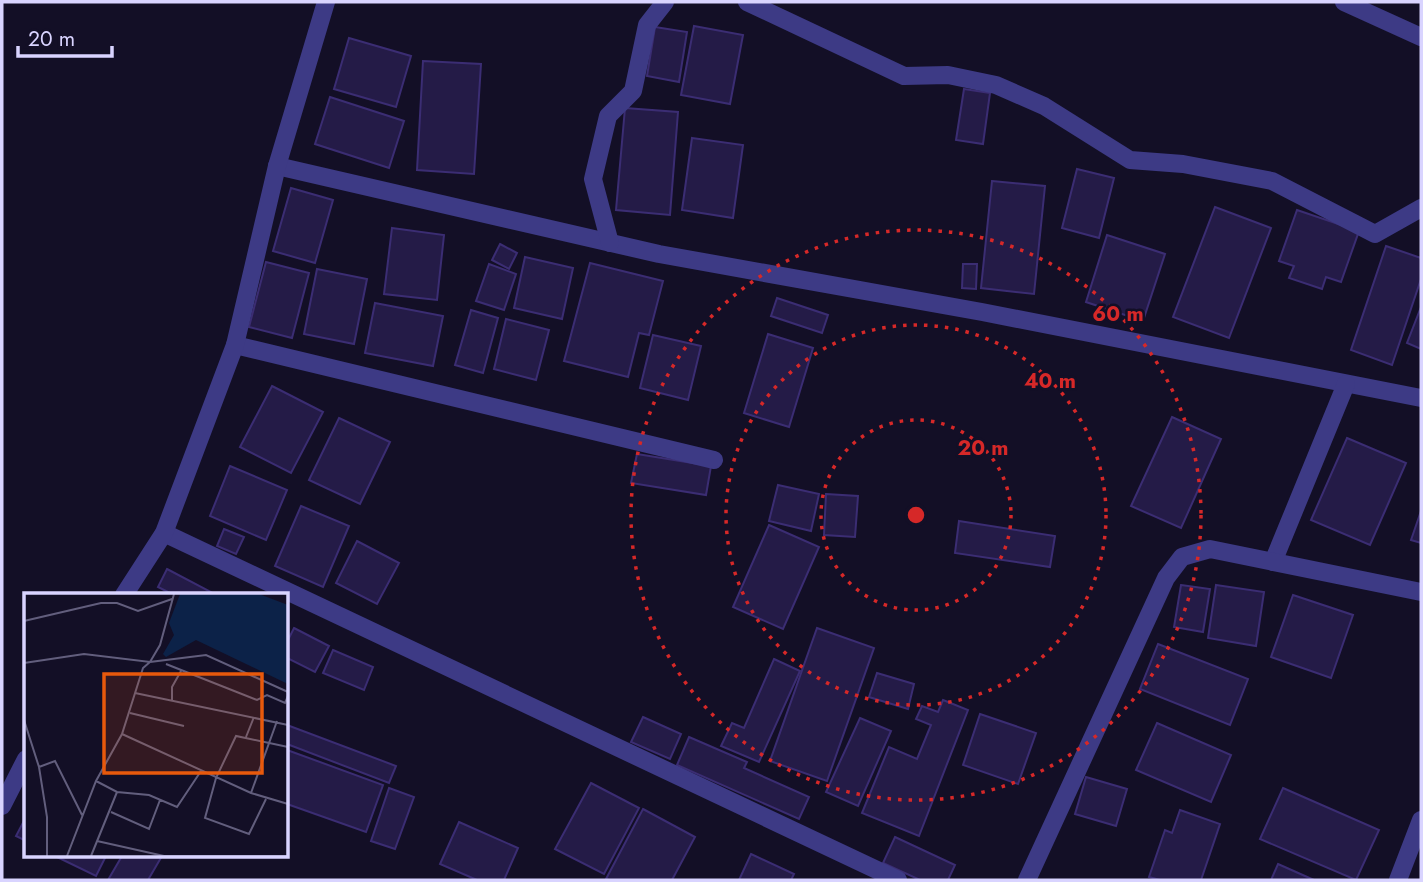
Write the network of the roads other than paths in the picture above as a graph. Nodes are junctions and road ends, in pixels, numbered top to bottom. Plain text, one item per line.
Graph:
1 (326, 2) edge
2 (665, 2) edge
3 (747, 2) edge
4 (1344, 2) edge
5 (1421, 37) edge
6 (277, 166) junction
7 (1421, 208) edge
8 (611, 243) junction
9 (235, 345) junction
10 (1346, 384) junction
11 (1421, 398) edge
12 (714, 460) dead end
13 (164, 533) junction
14 (1273, 562) junction
15 (1421, 592) edge
16 (125, 593) edge
17 (287, 593) edge
18 (289, 594) edge
19 (24, 763) edge
20 (2, 806) edge
21 (1421, 820) edge
22 (861, 873) edge
23 (898, 880) edge
24 (1027, 880) edge
25 (1398, 880) edge

1 - 6 street
2 - 8 street
3 - 7 street
4 - 5 street
6 - 8 street
6 - 9 street
8 - 10 street
9 - 12 street
9 - 13 street
10 - 11 street
10 - 14 street
13 - 16 street
13 - 17 street
14 - 15 street
14 - 24 street
18 - 22 street
19 - 20 street
21 - 25 street
22 - 23 street

